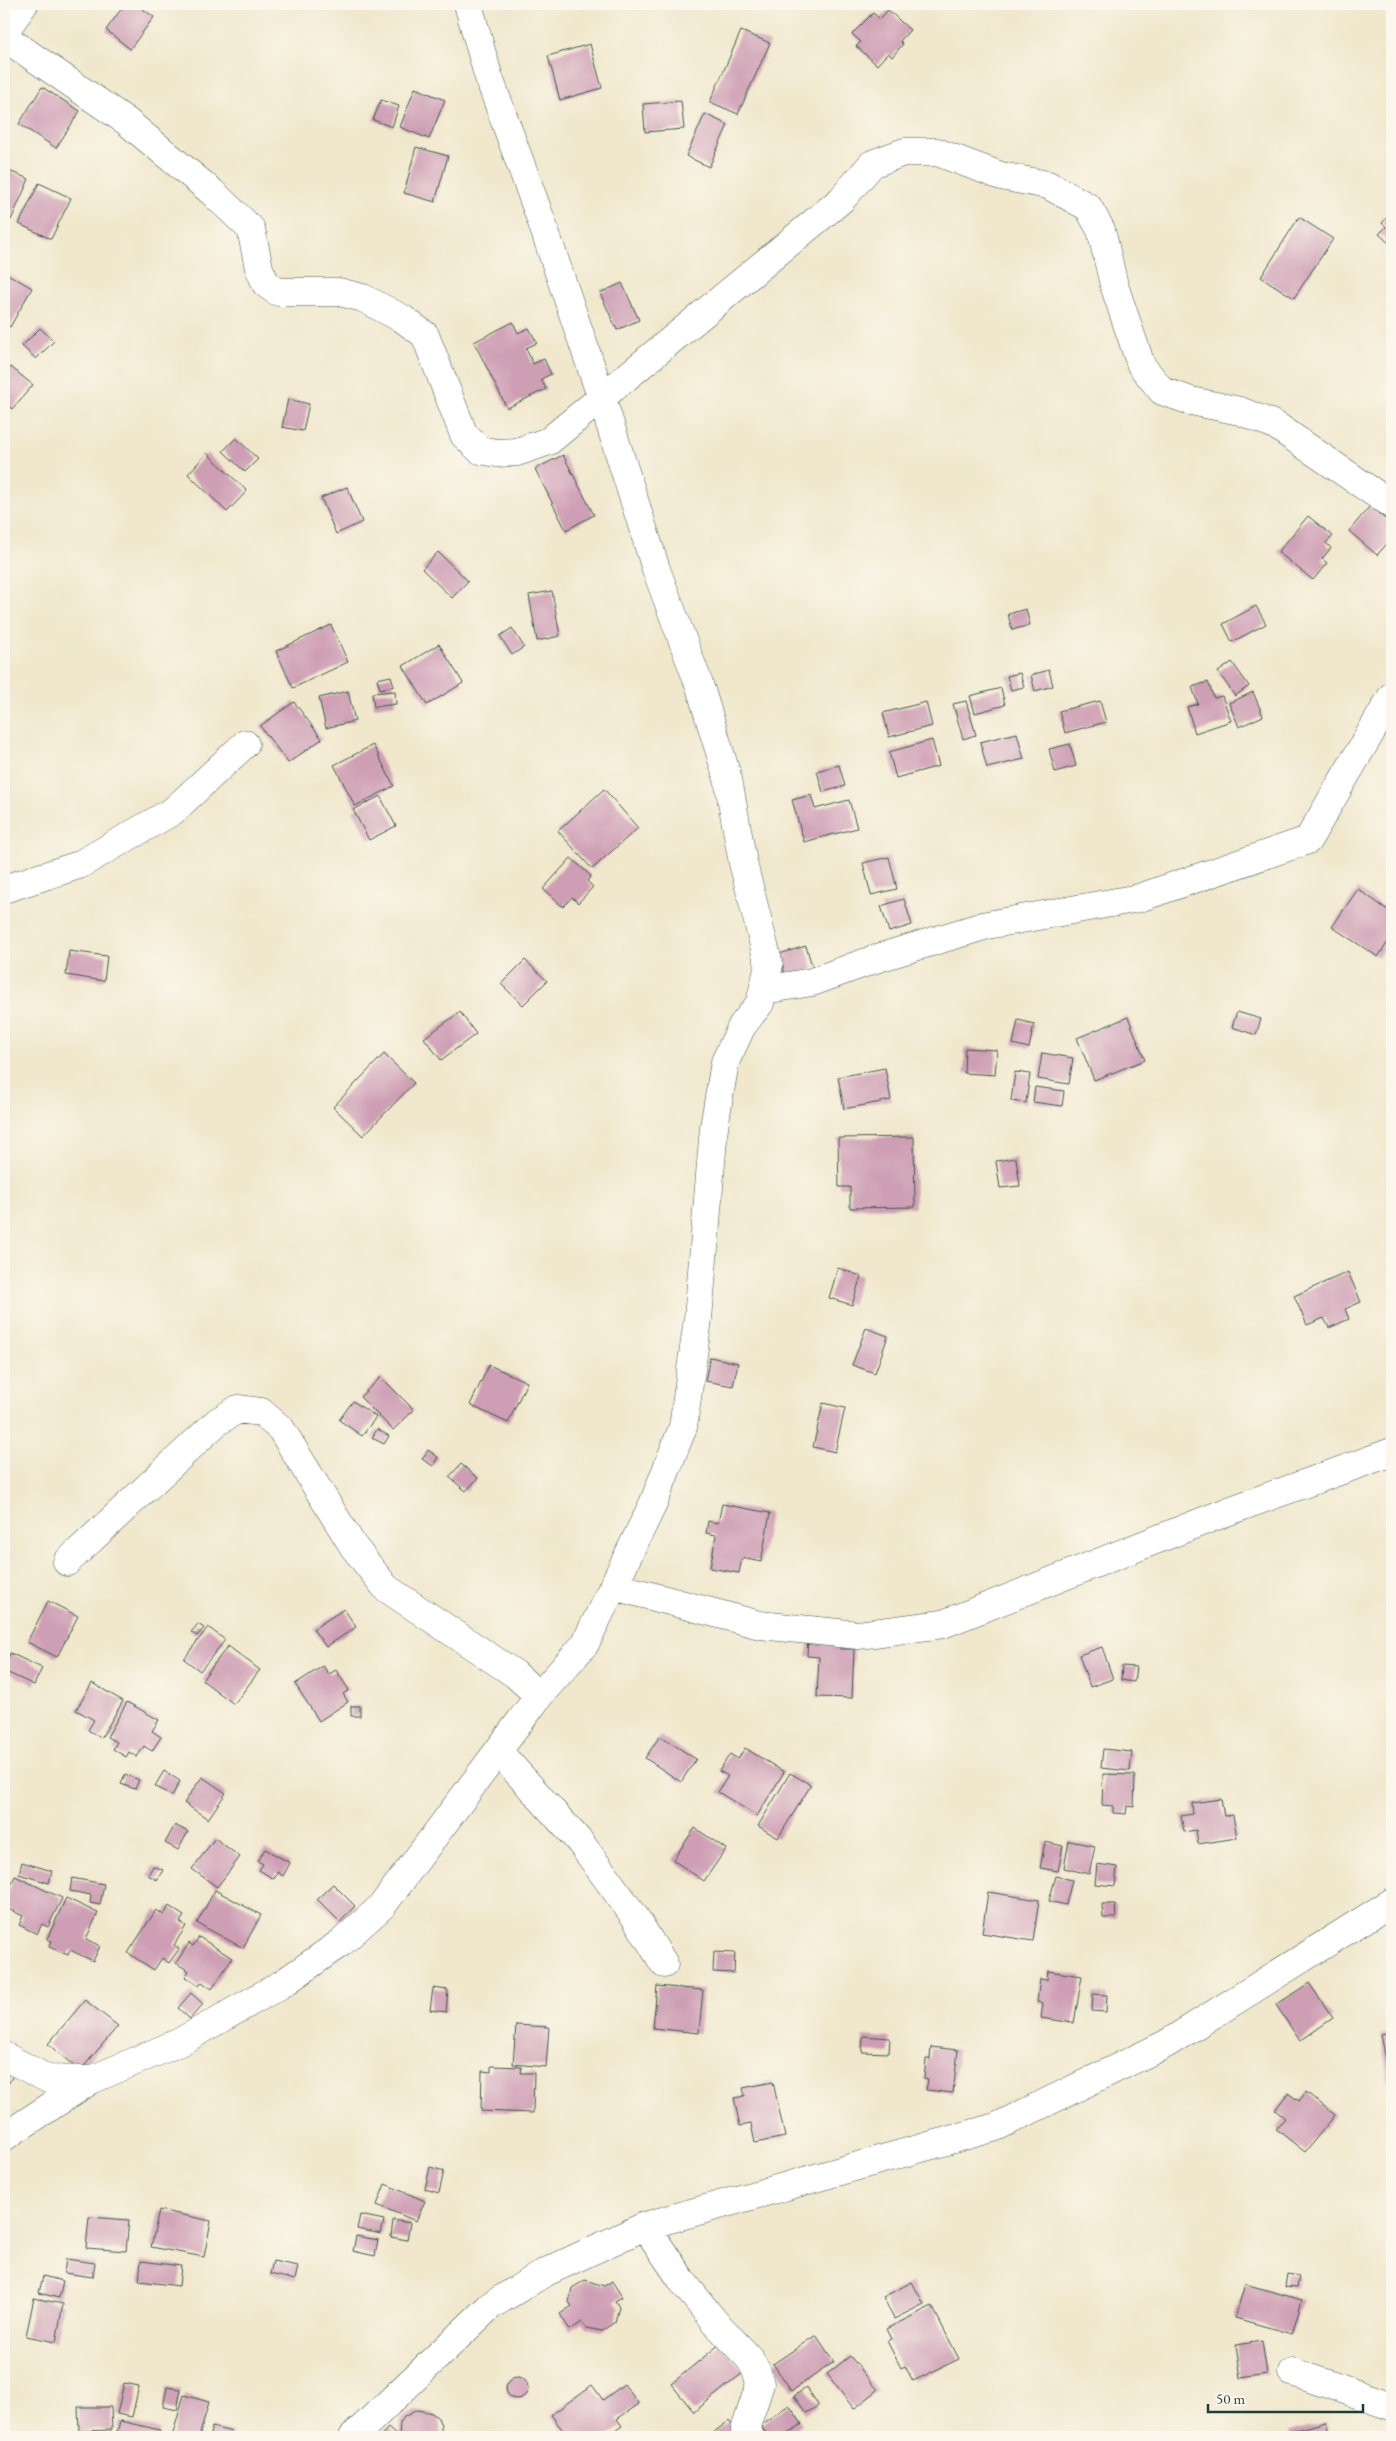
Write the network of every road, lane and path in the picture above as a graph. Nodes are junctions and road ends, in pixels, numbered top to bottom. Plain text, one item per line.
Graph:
1 (24, 4) edge
2 (468, 4) edge
3 (4, 32) edge
4 (4, 37) edge
5 (602, 399) junction
6 (1392, 505) edge
7 (1392, 696) edge
8 (245, 744) dead end
9 (4, 889) edge
10 (764, 990) junction
11 (1392, 1452) edge
12 (67, 1562) dead end
13 (613, 1586) junction
14 (539, 1696) junction
15 (498, 1751) junction
16 (1392, 1902) edge
17 (664, 1964) dead end
18 (4, 2056) edge
19 (90, 2080) junction
20 (4, 2137) edge
21 (645, 2226) junction
22 (1292, 2372) dead end
23 (1392, 2406) edge
24 (353, 2437) edge
25 (750, 2437) edge

1 - 3 street
2 - 5 street
4 - 5 street
5 - 6 street
5 - 10 street
7 - 10 street
8 - 9 street
10 - 13 street
11 - 13 street
12 - 14 street
13 - 14 street
14 - 15 street
15 - 17 street
15 - 19 street
16 - 21 street
18 - 19 street
19 - 20 street
21 - 24 street
21 - 25 street
22 - 23 street

